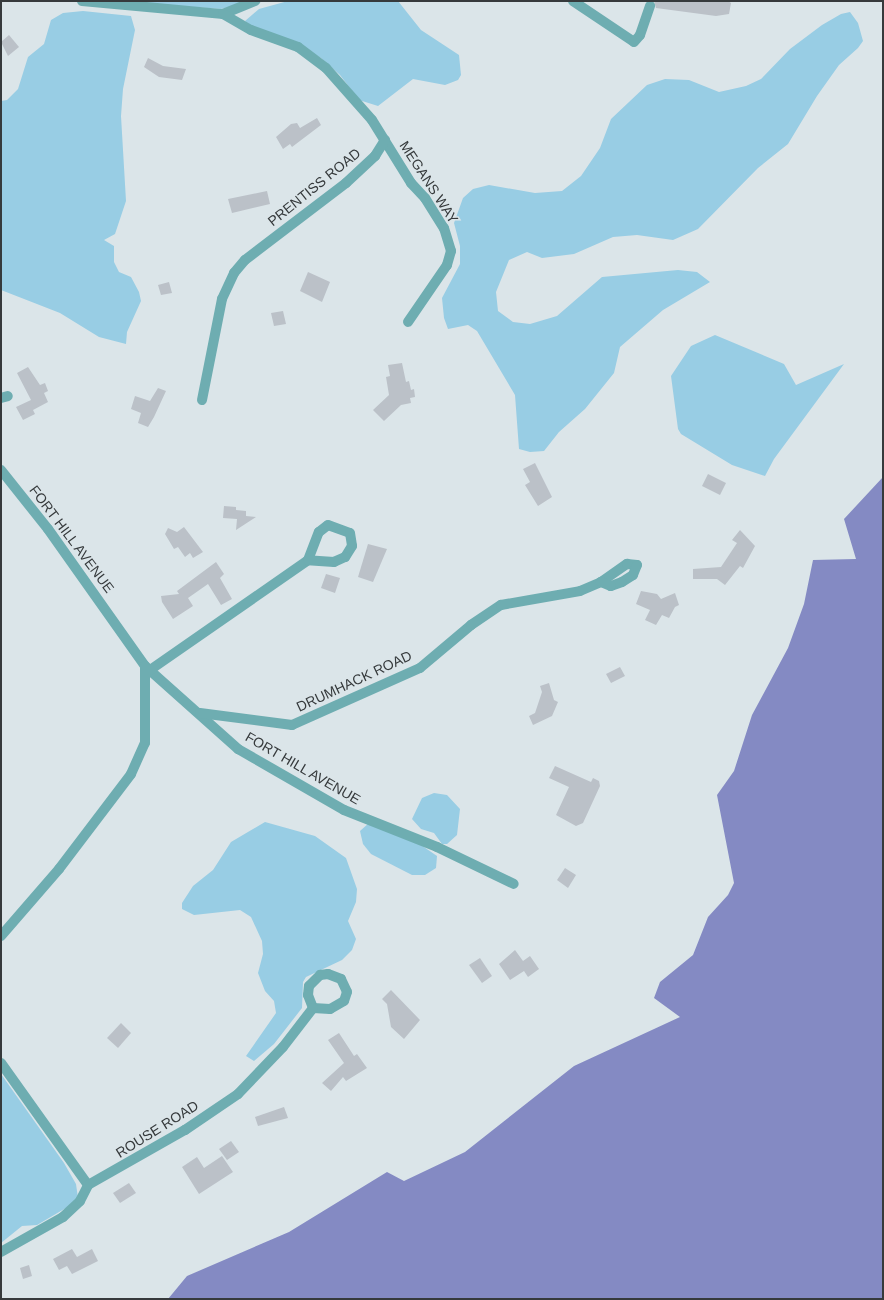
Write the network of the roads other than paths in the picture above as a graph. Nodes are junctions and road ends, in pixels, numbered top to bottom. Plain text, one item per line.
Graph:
1 (82, 1) edge
2 (256, 1) edge
3 (573, 1) edge
4 (650, 6) dead end
5 (223, 14) junction
6 (385, 140) junction
7 (408, 322) dead end
8 (202, 400) dead end
9 (1, 470) edge
10 (308, 560) junction
11 (601, 582) dead end
12 (148, 668) junction
13 (200, 713) junction
14 (514, 884) dead end
15 (1, 936) edge
16 (313, 1008) dead end
17 (1, 1063) edge
18 (88, 1185) junction
19 (1, 1252) edge

1 - 5 street
2 - 5 street
3 - 4 street
5 - 6 street
6 - 7 street, MEGANS WAY
6 - 8 street, PRENTISS ROAD
9 - 12 street, FORT HILL AVENUE
10 - 10 street
10 - 12 street
11 - 13 street, DRUMHACK ROAD
12 - 13 street, FORT HILL AVENUE
12 - 15 street
13 - 14 street, FORT HILL AVENUE
16 - 18 street, ROUSE ROAD
17 - 18 street
18 - 19 street, ROUSE ROAD

